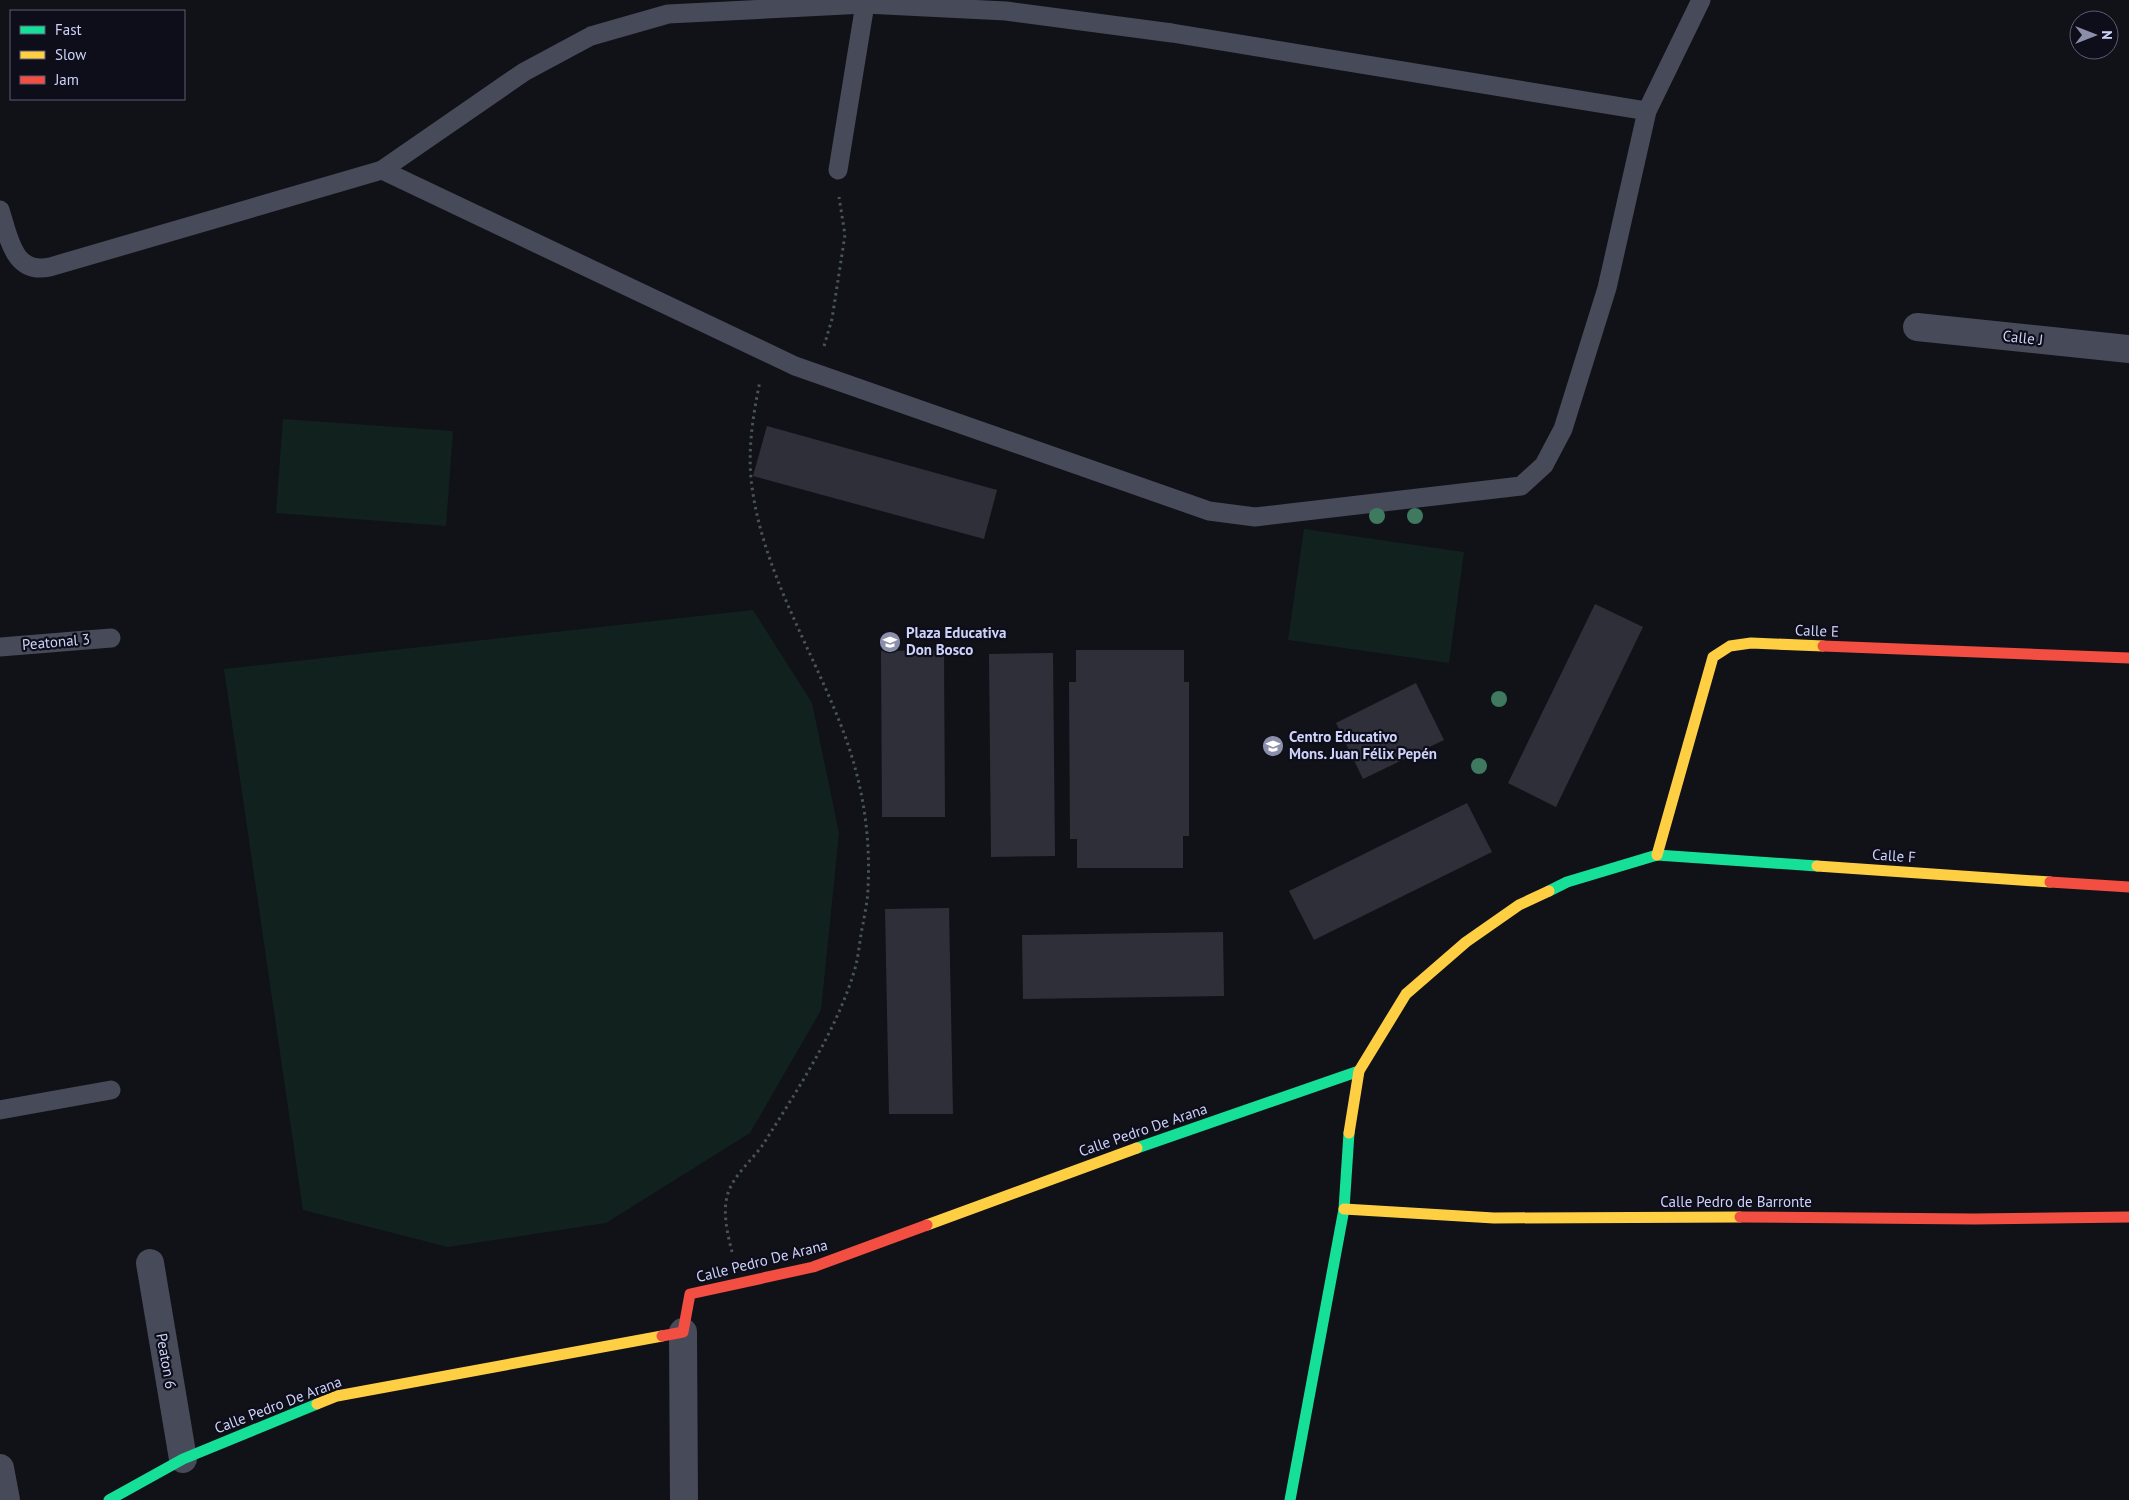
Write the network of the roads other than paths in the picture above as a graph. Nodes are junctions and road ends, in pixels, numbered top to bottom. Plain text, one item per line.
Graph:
1 (1701, 0) edge
2 (865, 4) junction
3 (669, 7) edge
4 (1647, 111) junction
5 (382, 170) junction
6 (838, 170) road end
7 (0, 210) edge
8 (1917, 327) dead end
9 (2129, 349) edge
10 (112, 638) dead end
11 (0, 647) edge
12 (2129, 658) edge
13 (1657, 855) junction
14 (2129, 887) edge
15 (1359, 1071) junction
16 (112, 1090) dead end
17 (0, 1110) edge
18 (1344, 1209) junction
19 (2129, 1217) edge
20 (150, 1263) dead end
21 (682, 1332) junction
22 (183, 1459) junction
23 (0, 1468) edge
24 (6, 1500) edge
25 (109, 1500) edge
26 (684, 1500) edge
27 (1290, 1500) edge

1 - 4 lane
2 - 3 lane
2 - 4 lane
2 - 6 lane
3 - 5 lane
4 - 5 lane
5 - 7 lane
8 - 9 street, Calle J
10 - 11 lane, Peatonal 3
12 - 13 street, Calle E
13 - 14 street, Calle F
13 - 15 street
15 - 18 street
15 - 21 street, Calle Pedro De Arana
16 - 17 lane
18 - 19 street, Calle Pedro de Barronte
18 - 27 street
20 - 22 street, Peaton 6
21 - 22 street, Calle Pedro De Arana
21 - 26 street
22 - 25 street, Calle Pedro De Arana
23 - 24 street

